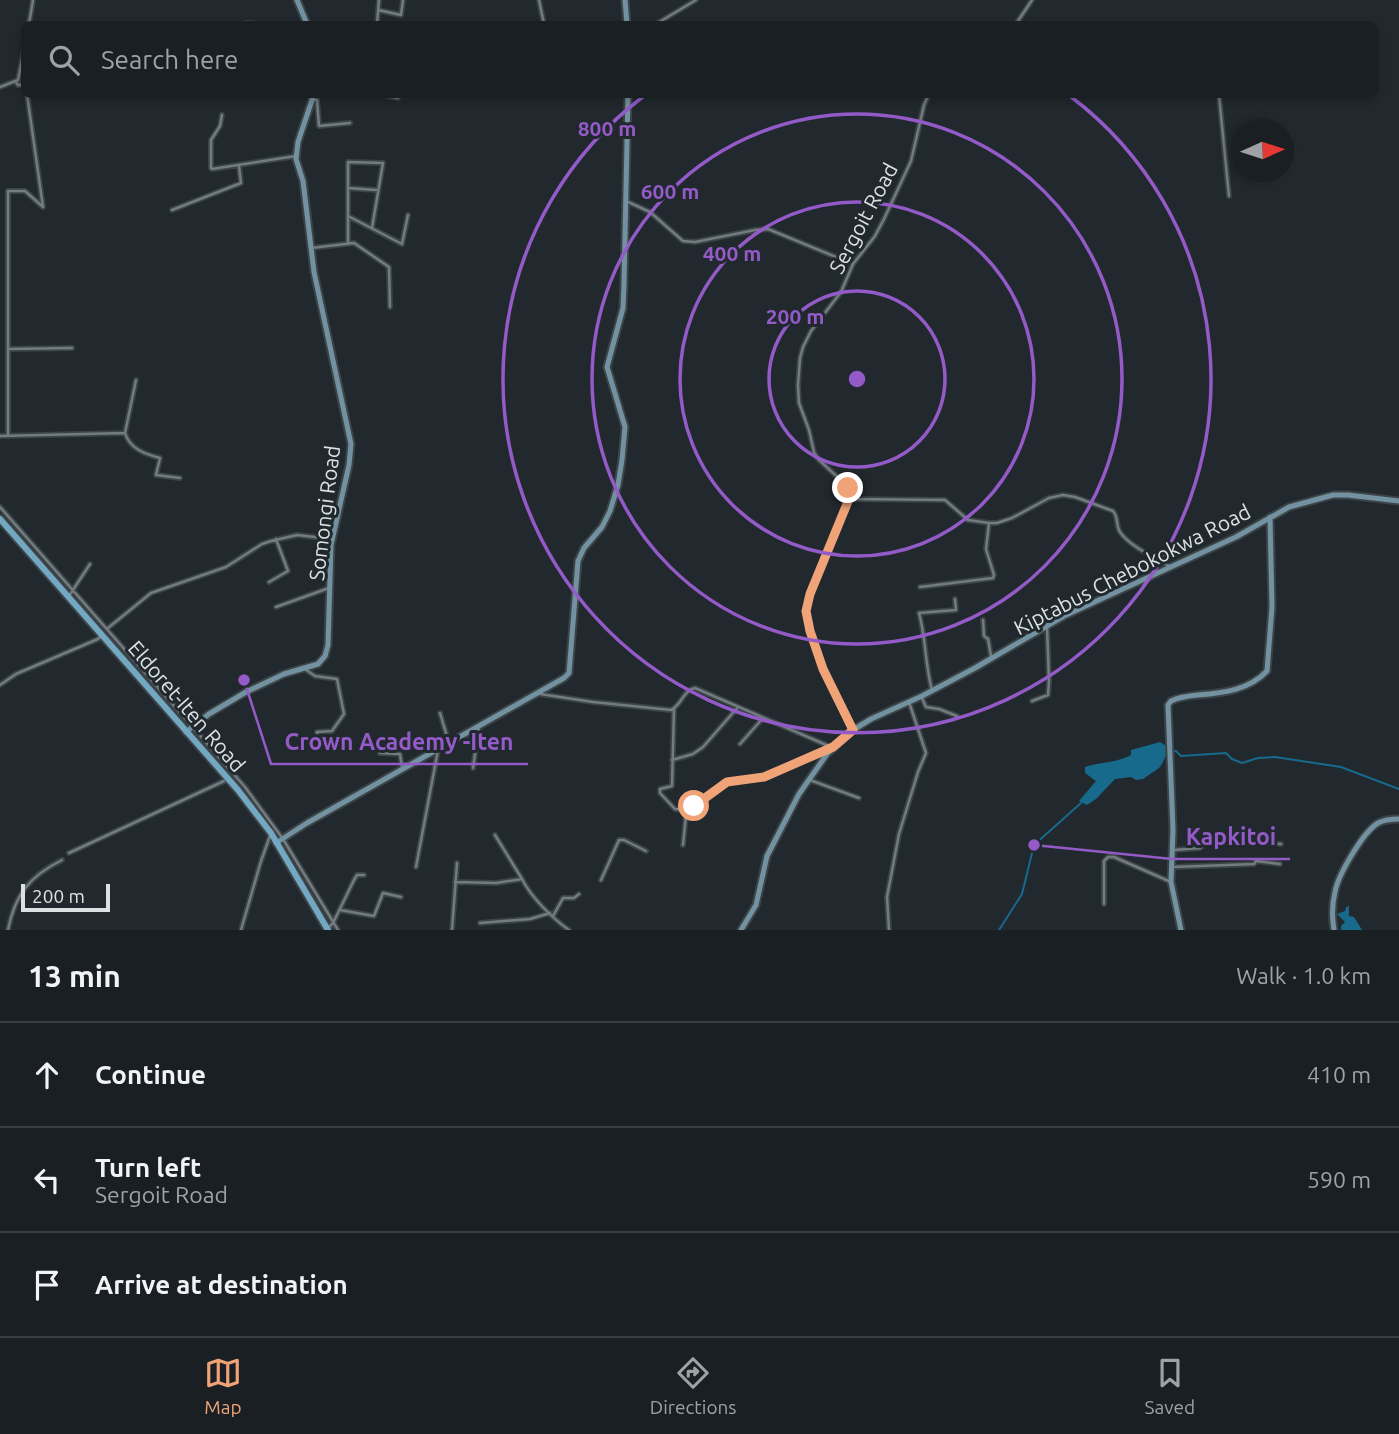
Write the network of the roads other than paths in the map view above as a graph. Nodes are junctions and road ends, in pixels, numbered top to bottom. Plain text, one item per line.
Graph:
1 (33, 0) edge
2 (297, 0) edge
3 (379, 0) edge
4 (403, 0) edge
5 (539, 0) edge
6 (625, 0) edge
7 (696, 0) edge
8 (1032, 0) edge
9 (378, 10) junction
10 (30, 21) edge
11 (306, 21) edge
12 (377, 21) edge
13 (543, 21) edge
14 (627, 21) edge
15 (661, 21) edge
16 (1018, 21) edge
17 (21, 74) edge
18 (16, 82) junction
19 (21, 85) edge
20 (0, 87) edge
21 (28, 98) edge
22 (313, 98) edge
23 (314, 98) edge
24 (628, 98) edge
25 (927, 98) edge
26 (1219, 98) edge
27 (222, 115) dead end
28 (350, 123) dead end
29 (296, 156) junction
30 (239, 166) junction
31 (348, 188) junction
32 (377, 190) junction
33 (1229, 195) dead end
34 (626, 201) junction
35 (172, 210) dead end
36 (408, 215) dead end
37 (348, 216) junction
38 (372, 228) junction
39 (348, 243) junction
40 (311, 248) junction
41 (853, 264) junction
42 (390, 307) dead end
43 (72, 348) dead end
44 (8, 349) junction
45 (136, 380) dead end
46 (125, 433) junction
47 (0, 436) edge
48 (8, 436) junction
49 (180, 478) dead end
50 (849, 499) junction
51 (1399, 501) edge
52 (0, 507) edge
53 (1270, 517) junction
54 (0, 519) edge
55 (989, 523) junction
56 (276, 539) junction
57 (332, 539) junction
58 (90, 564) dead end
59 (1171, 567) junction
60 (269, 582) dead end
61 (920, 587) dead end
62 (330, 588) junction
63 (71, 594) junction
64 (955, 599) dead end
65 (276, 607) dead end
66 (983, 620) dead end
67 (1047, 626) junction
68 (103, 632) junction
69 (992, 659) junction
70 (305, 669) junction
71 (0, 685) edge
72 (932, 691) junction
73 (537, 693) junction
74 (922, 696) junction
75 (1032, 701) dead end
76 (909, 702) junction
77 (738, 707) junction
78 (674, 709) junction
79 (440, 713) dead end
80 (957, 716) dead end
81 (763, 718) junction
82 (479, 727) junction
83 (190, 730) junction
84 (853, 730) junction
85 (317, 743) dead end
86 (449, 744) junction
87 (740, 744) dead end
88 (833, 747) junction
89 (438, 750) junction
90 (380, 753) dead end
91 (672, 760) junction
92 (473, 768) dead end
93 (402, 770) junction
94 (808, 779) junction
95 (225, 781) dead end
96 (859, 798) dead end
97 (690, 810) junction
98 (1399, 819) edge
99 (271, 833) junction
100 (495, 835) dead end
101 (279, 841) junction
102 (1281, 844) dead end
103 (683, 845) dead end
104 (1173, 850) junction
105 (646, 851) dead end
106 (69, 853) dead end
107 (62, 860) dead end
108 (457, 863) dead end
109 (1280, 864) dead end
110 (416, 867) dead end
111 (1172, 867) junction
112 (364, 875) dead end
113 (522, 879) junction
114 (601, 880) dead end
115 (455, 882) junction
116 (1171, 882) junction
117 (579, 894) dead end
118 (401, 897) dead end
119 (1104, 904) dead end
120 (340, 910) junction
121 (552, 914) junction
122 (333, 923) junction
123 (480, 923) dead end
124 (328, 929) edge
125 (8, 930) edge
126 (242, 930) edge
127 (338, 930) edge
128 (452, 930) edge
129 (569, 930) edge
130 (741, 930) edge
131 (889, 930) edge
132 (1181, 930) edge
133 (1334, 930) edge

1 - 10 street
2 - 11 street
3 - 9 street
4 - 9 street
5 - 13 street
6 - 14 street
7 - 15 street
8 - 16 street
9 - 12 street
17 - 18 street
18 - 19 street
18 - 20 street
21 - 44 street
22 - 29 street, Somongi Road
23 - 28 street
24 - 34 street
25 - 41 street, Sergoit Road
26 - 33 street
27 - 30 street
29 - 30 street
29 - 40 street, Somongi Road
30 - 35 street
31 - 32 street
31 - 32 street
31 - 37 street
32 - 38 street
34 - 41 street
34 - 73 street
36 - 38 street
37 - 38 street
37 - 39 street
39 - 40 street
39 - 42 street
40 - 57 street, Somongi Road
41 - 50 street, Sergoit Road
43 - 44 street
44 - 48 street
45 - 46 street
46 - 48 street
46 - 49 street
47 - 48 street
50 - 55 street
50 - 84 street
51 - 53 street, Kiptabus Chebokokwa Road
52 - 63 street
53 - 59 street, Kiptabus Chebokokwa Road
53 - 104 street
54 - 63 main road, Eldoret-Iten Road
55 - 59 street
55 - 61 street
56 - 57 street
56 - 60 street
56 - 68 street
57 - 62 street, Somongi Road
58 - 63 street
59 - 67 street, Kiptabus Chebokokwa Road
62 - 65 street
62 - 70 street, Somongi Road
63 - 68 main road, Eldoret-Iten Road
64 - 72 street
66 - 69 street
67 - 69 street, Kiptabus Chebokokwa Road
67 - 75 street
68 - 71 street
68 - 83 main road, Eldoret-Iten Road
69 - 72 street, Kiptabus Chebokokwa Road
70 - 83 street, Somongi Road
70 - 85 street
72 - 74 street, Kiptabus Chebokokwa Road
73 - 78 street
73 - 82 street
74 - 76 street, Kiptabus Chebokokwa Road
74 - 80 street
76 - 84 street, Kiptabus Chebokokwa Road
76 - 131 street
77 - 78 street
77 - 81 street
77 - 91 street
78 - 91 street
79 - 86 street
81 - 87 street
81 - 88 street
82 - 86 street
82 - 92 street
83 - 99 main road, Eldoret-Iten Road
83 - 101 street
84 - 88 street, Kiptabus Chebokokwa Road
86 - 89 street
88 - 94 street, Kiptabus Chebokokwa Road
88 - 97 street
89 - 93 street
89 - 110 street
90 - 93 street
91 - 97 street
93 - 101 street
94 - 96 street
94 - 130 street, Kiptabus Chebokokwa Road
95 - 106 street
97 - 103 street
98 - 133 street
99 - 101 main road, Eldoret-Iten Road
99 - 126 street
100 - 113 street
101 - 122 street
101 - 124 main road, Eldoret-Iten Road
102 - 104 street
104 - 111 street
105 - 114 street
107 - 125 street
108 - 115 street
109 - 111 street
111 - 116 street
112 - 120 street
113 - 115 street
113 - 121 street
115 - 128 street
116 - 119 street
116 - 132 street
117 - 121 street
118 - 120 street
120 - 122 street
121 - 123 street
121 - 129 street
122 - 124 street
122 - 127 street

